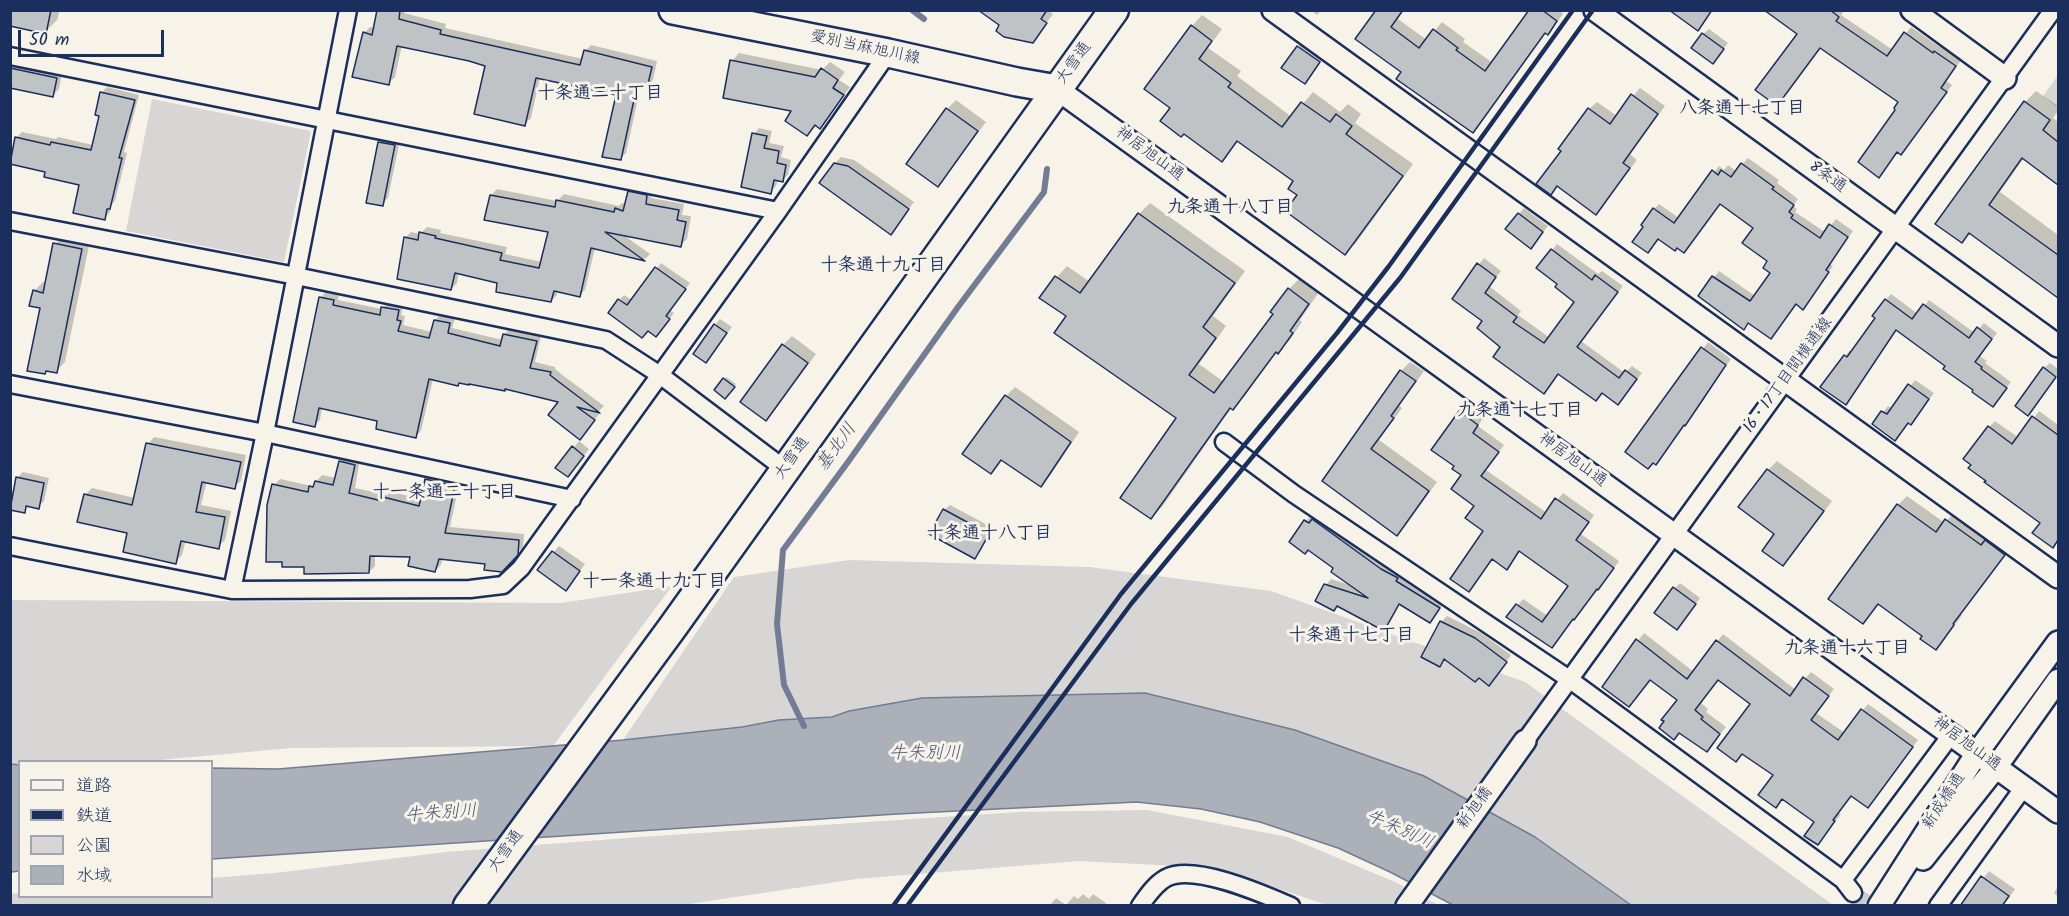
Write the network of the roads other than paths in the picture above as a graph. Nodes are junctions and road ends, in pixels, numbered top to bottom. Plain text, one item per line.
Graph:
1 (348, 10) edge
2 (1114, 10) edge
3 (1273, 10) edge
4 (1595, 10) edge
5 (1912, 10) edge
6 (2054, 10) edge
7 (678, 11) edge
8 (888, 53) junction
9 (10, 56) edge
10 (2005, 78) junction
11 (1057, 89) junction
12 (326, 121) junction
13 (778, 211) junction
14 (10, 221) edge
15 (1897, 228) junction
16 (296, 276) junction
17 (2058, 346) edge
18 (660, 375) junction
19 (1786, 381) junction
20 (10, 384) edge
21 (265, 434) junction
22 (1224, 442) dead end
23 (786, 470) junction
24 (572, 499) junction
25 (1674, 534) junction
26 (10, 546) edge
27 (2058, 577) edge
28 (232, 590) junction
29 (2058, 642) edge
30 (1569, 679) junction
31 (2058, 680) edge
32 (1952, 735) junction
33 (1525, 741) joint
34 (1977, 753) junction
35 (1996, 767) junction
36 (2024, 787) junction
37 (2058, 812) edge
38 (468, 906) edge
39 (1140, 906) edge
40 (1291, 906) edge
41 (1407, 906) edge
42 (1879, 906) edge
43 (1885, 906) edge
44 (1938, 906) edge

1 - 12 street
2 - 11 highway, 大雪通
3 - 19 street
4 - 15 street, 8条通
5 - 10 street
6 - 10 street, 16・17丁目間横通線
7 - 8 main road, 愛別当麻旭川線
8 - 11 main road, 愛別当麻旭川線
8 - 13 street
9 - 12 street
10 - 15 street, 16・17丁目間横通線
11 - 23 highway, 大雪通
11 - 25 street, 神居旭山通
12 - 13 street
12 - 16 street
13 - 18 street
14 - 16 street
15 - 17 street, 8条通
15 - 19 street, 16・17丁目間横通線
16 - 18 street
16 - 21 street
18 - 23 street
18 - 24 street
19 - 25 street, 16・17丁目間横通線
19 - 27 street
20 - 21 street
21 - 24 street
21 - 28 street
22 - 30 street
23 - 38 highway, 大雪通
24 - 28 street
25 - 30 street, 16・17丁目間横通線
25 - 32 street, 神居旭山通
26 - 28 street
29 - 34 street, 新成橋通
30 - 32 street
30 - 33 street, 16・17丁目間横通線
31 - 35 street, 新成橋通
32 - 34 street, 神居旭山通
33 - 41 street, 新旭橋
34 - 35 street, 神居旭山通
34 - 42 street, 新成橋通
35 - 36 street, 神居旭山通
35 - 43 street, 新成橋通
36 - 37 street, 神居旭山通
36 - 44 street
39 - 40 street

